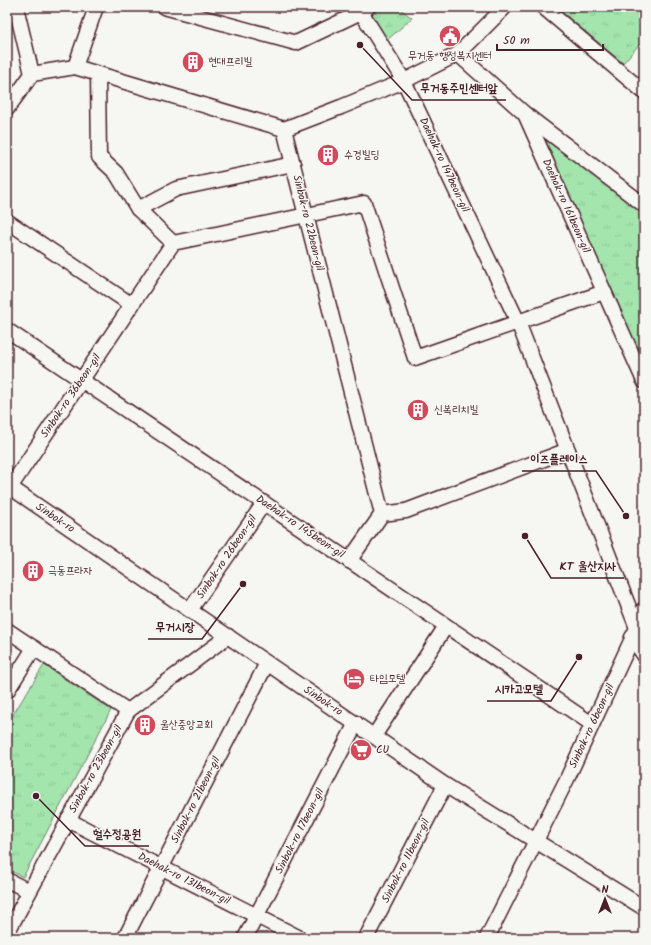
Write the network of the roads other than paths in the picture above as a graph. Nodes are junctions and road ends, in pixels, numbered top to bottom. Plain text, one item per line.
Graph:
1 (16, 7) edge
2 (96, 7) edge
3 (164, 7) edge
4 (505, 7) edge
5 (543, 7) edge
6 (362, 9) edge
7 (201, 12) edge
8 (458, 54) junction
9 (75, 67) junction
10 (98, 74) junction
11 (28, 79) junction
12 (404, 81) junction
13 (7, 88) edge
14 (644, 92) edge
15 (7, 109) edge
16 (525, 114) junction
17 (284, 129) junction
18 (293, 164) junction
19 (644, 205) edge
20 (138, 209) junction
21 (306, 216) junction
22 (7, 221) edge
23 (173, 243) junction
24 (604, 292) junction
25 (132, 305) junction
26 (518, 322) junction
27 (7, 330) edge
28 (644, 352) edge
29 (638, 368) junction
30 (81, 380) junction
31 (644, 381) edge
32 (568, 450) junction
33 (8, 488) edge
34 (264, 503) junction
35 (382, 514) junction
36 (349, 561) junction
37 (644, 609) edge
38 (190, 610) junction
39 (446, 626) junction
40 (7, 630) edge
41 (635, 633) junction
42 (228, 636) junction
43 (34, 648) junction
44 (644, 655) edge
45 (266, 663) junction
46 (7, 692) edge
47 (128, 712) junction
48 (356, 724) junction
49 (592, 724) junction
50 (374, 736) junction
51 (445, 785) junction
52 (68, 820) junction
53 (536, 841) junction
54 (161, 868) junction
55 (7, 880) edge
56 (29, 891) junction
57 (644, 908) edge
58 (256, 916) junction
59 (7, 933) edge
60 (125, 938) edge
61 (245, 938) edge
62 (300, 938) edge
63 (366, 938) edge
64 (487, 938) edge

1 - 11 street
2 - 9 street
3 - 7 street, Daehak-ro 147beon-gil
4 - 8 street
5 - 14 street
6 - 7 street, Daehak-ro 147beon-gil
6 - 12 street, Daehak-ro 147beon-gil
8 - 12 street
8 - 16 street, Daehak-ro 161beon-gil
9 - 10 street
9 - 11 street
10 - 17 street
10 - 20 street
11 - 13 street
11 - 15 street
12 - 17 street
12 - 26 street, Daehak-ro 147beon-gil
16 - 19 street
16 - 24 street, Daehak-ro 161beon-gil
17 - 18 street, Sinbok-ro 22beon-gil
18 - 20 street
18 - 21 street, Sinbok-ro 22beon-gil
20 - 23 street
21 - 23 street
21 - 26 street
21 - 35 street, Sinbok-ro 22beon-gil
22 - 25 street
23 - 25 street, Sinbok-ro 36beon-gil
24 - 26 street
24 - 29 street, Daehak-ro 161beon-gil
25 - 30 street, Sinbok-ro 36beon-gil
26 - 32 street, Daehak-ro 147beon-gil
27 - 30 street, Daehak-ro 145beon-gil
28 - 29 street
29 - 31 street, Daehak-ro 161beon-gil
30 - 33 street, Sinbok-ro 36beon-gil
30 - 34 street, Daehak-ro 145beon-gil
32 - 35 street
32 - 41 street, Daehak-ro 147beon-gil
33 - 38 street, Sinbok-ro
34 - 36 street, Daehak-ro 145beon-gil
34 - 38 street, Sinbok-ro 26beon-gil
35 - 36 street
36 - 39 street, Daehak-ro 145beon-gil
37 - 41 street, Sinbok-ro 6beon-gil
38 - 42 street, Sinbok-ro
39 - 49 street, Daehak-ro 145beon-gil
39 - 50 street
40 - 43 street
41 - 44 street, Daehak-ro 147beon-gil
41 - 49 street, Sinbok-ro 6beon-gil
42 - 45 street, Sinbok-ro
42 - 47 street, Sinbok-ro 23beon-gil
43 - 46 street
43 - 47 street
45 - 48 street, Sinbok-ro
45 - 54 street, Sinbok-ro 21beon-gil
47 - 52 street, Sinbok-ro 23beon-gil
48 - 50 street, Sinbok-ro
48 - 58 street, Sinbok-ro 17beon-gil
49 - 53 street, Sinbok-ro 6beon-gil
50 - 51 street, Sinbok-ro
51 - 53 street, Sinbok-ro
51 - 63 street, Sinbok-ro 11beon-gil
52 - 54 street, Daehak-ro 131beon-gil
52 - 56 street, Sinbok-ro 23beon-gil
53 - 57 street, Sinbok-ro
53 - 64 street, Sinbok-ro 6beon-gil
54 - 58 street, Daehak-ro 131beon-gil
54 - 60 street, Sinbok-ro 21beon-gil
55 - 56 street
56 - 59 street, Sinbok-ro 23beon-gil
58 - 61 street, Sinbok-ro 17beon-gil
58 - 62 street, Daehak-ro 131beon-gil

